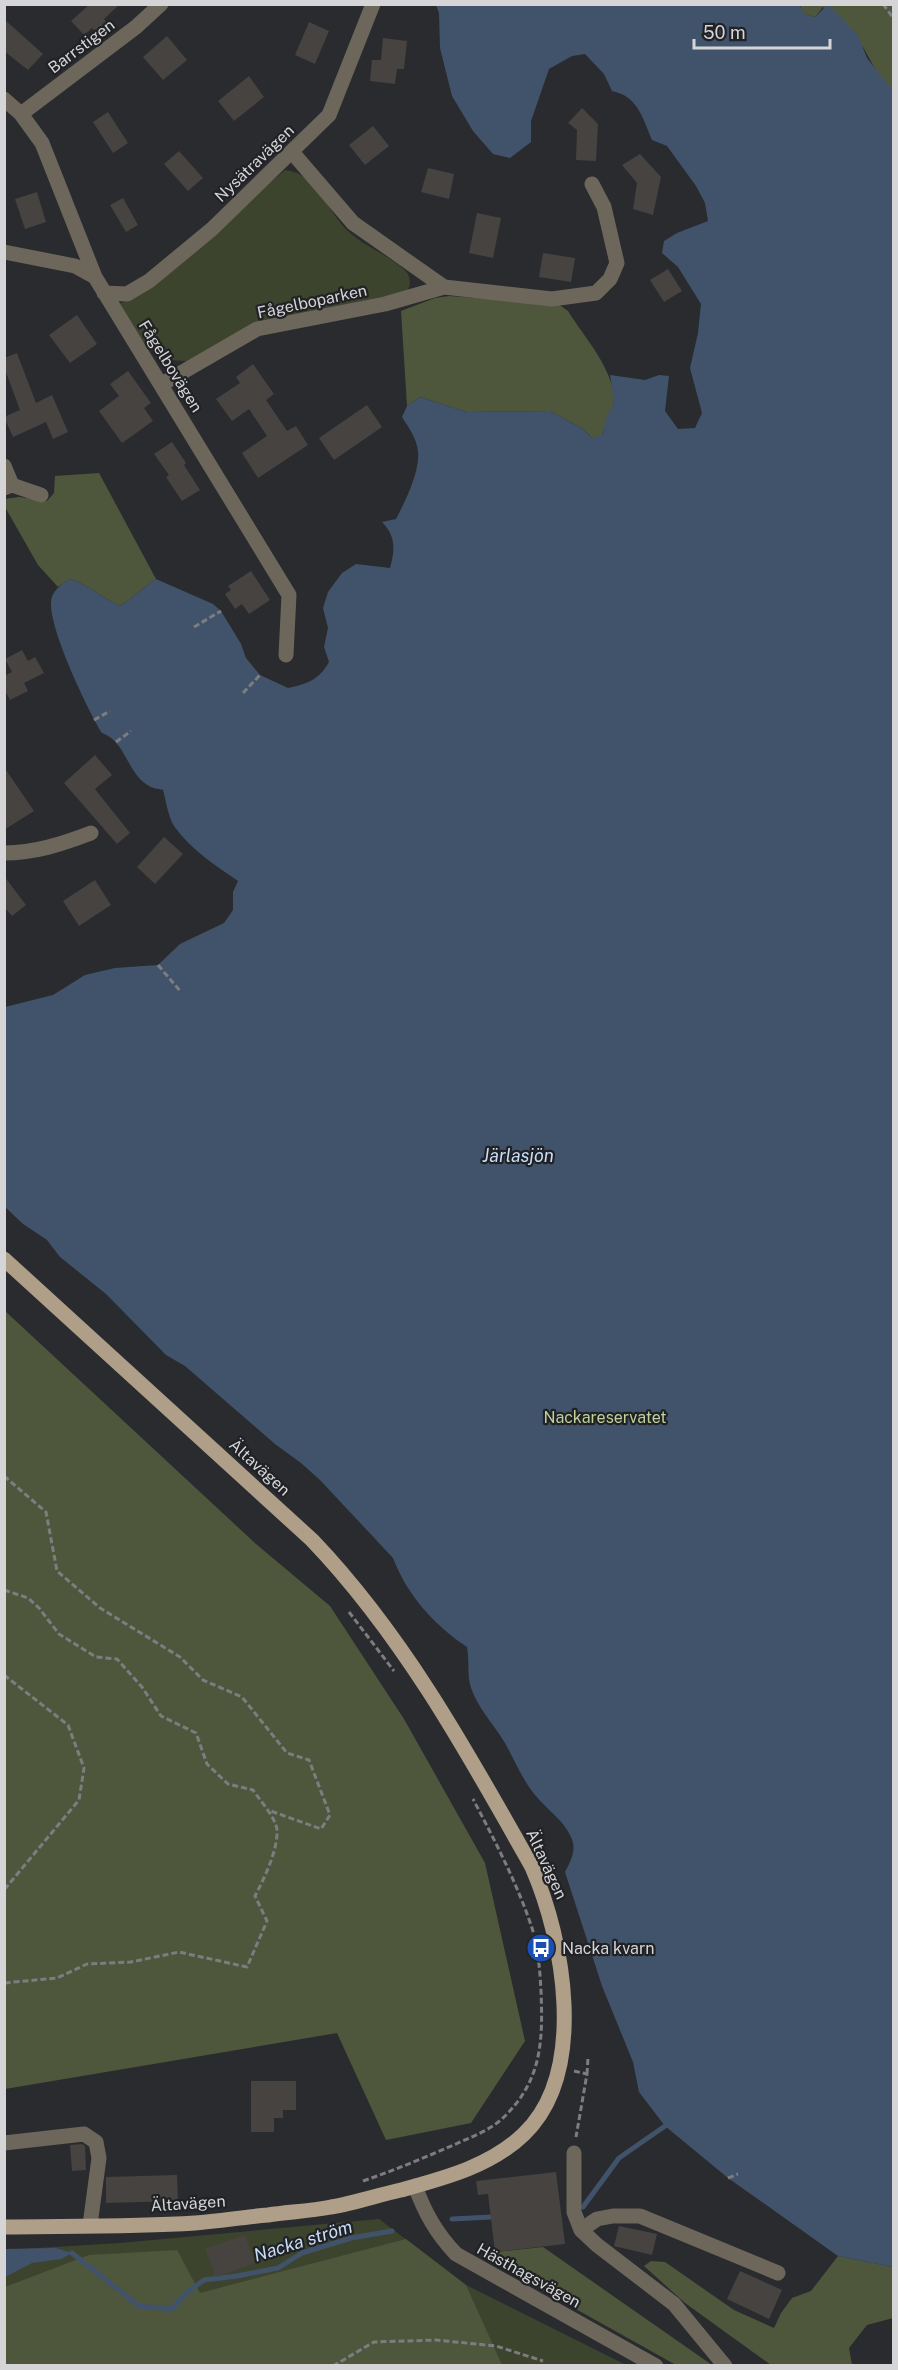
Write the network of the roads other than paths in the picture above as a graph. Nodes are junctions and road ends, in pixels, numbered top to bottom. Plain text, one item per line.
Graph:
1 (161, 4) edge
2 (373, 4) edge
3 (4, 99) edge
4 (21, 114) junction
5 (292, 152) junction
6 (592, 184) dead end
7 (4, 252) edge
8 (95, 277) junction
9 (444, 287) junction
10 (104, 293) junction
11 (162, 384) junction
12 (4, 466) edge
13 (8, 487) edge
14 (41, 495) dead end
15 (286, 655) dead end
16 (90, 833) dead end
17 (4, 853) edge
18 (4, 1259) edge
19 (4, 2143) edge
20 (574, 2154) road end
21 (415, 2186) junction
22 (90, 2225) junction
23 (4, 2227) edge
24 (581, 2230) junction
25 (778, 2273) dead end
26 (656, 2366) edge
27 (725, 2366) edge

1 - 4 street, Barrstigen
2 - 5 street, Nysätravägen
3 - 4 street, Fågelbovägen
4 - 8 street, Fågelbovägen
5 - 9 street, Fågelboparken
5 - 10 street, Nysätravägen
6 - 9 street, Fågelboparken
7 - 8 street
8 - 10 street, Fågelbovägen
9 - 11 street, Fågelboparken
10 - 11 street, Fågelbovägen
11 - 15 street, Fågelbovägen
12 - 13 street
13 - 14 street
16 - 17 street
18 - 21 main road, Ältavägen
19 - 22 street
20 - 24 street
21 - 22 main road, Ältavägen
21 - 26 street, Hästhagsvägen
22 - 23 main road, Ältavägen
24 - 25 street
24 - 27 street

